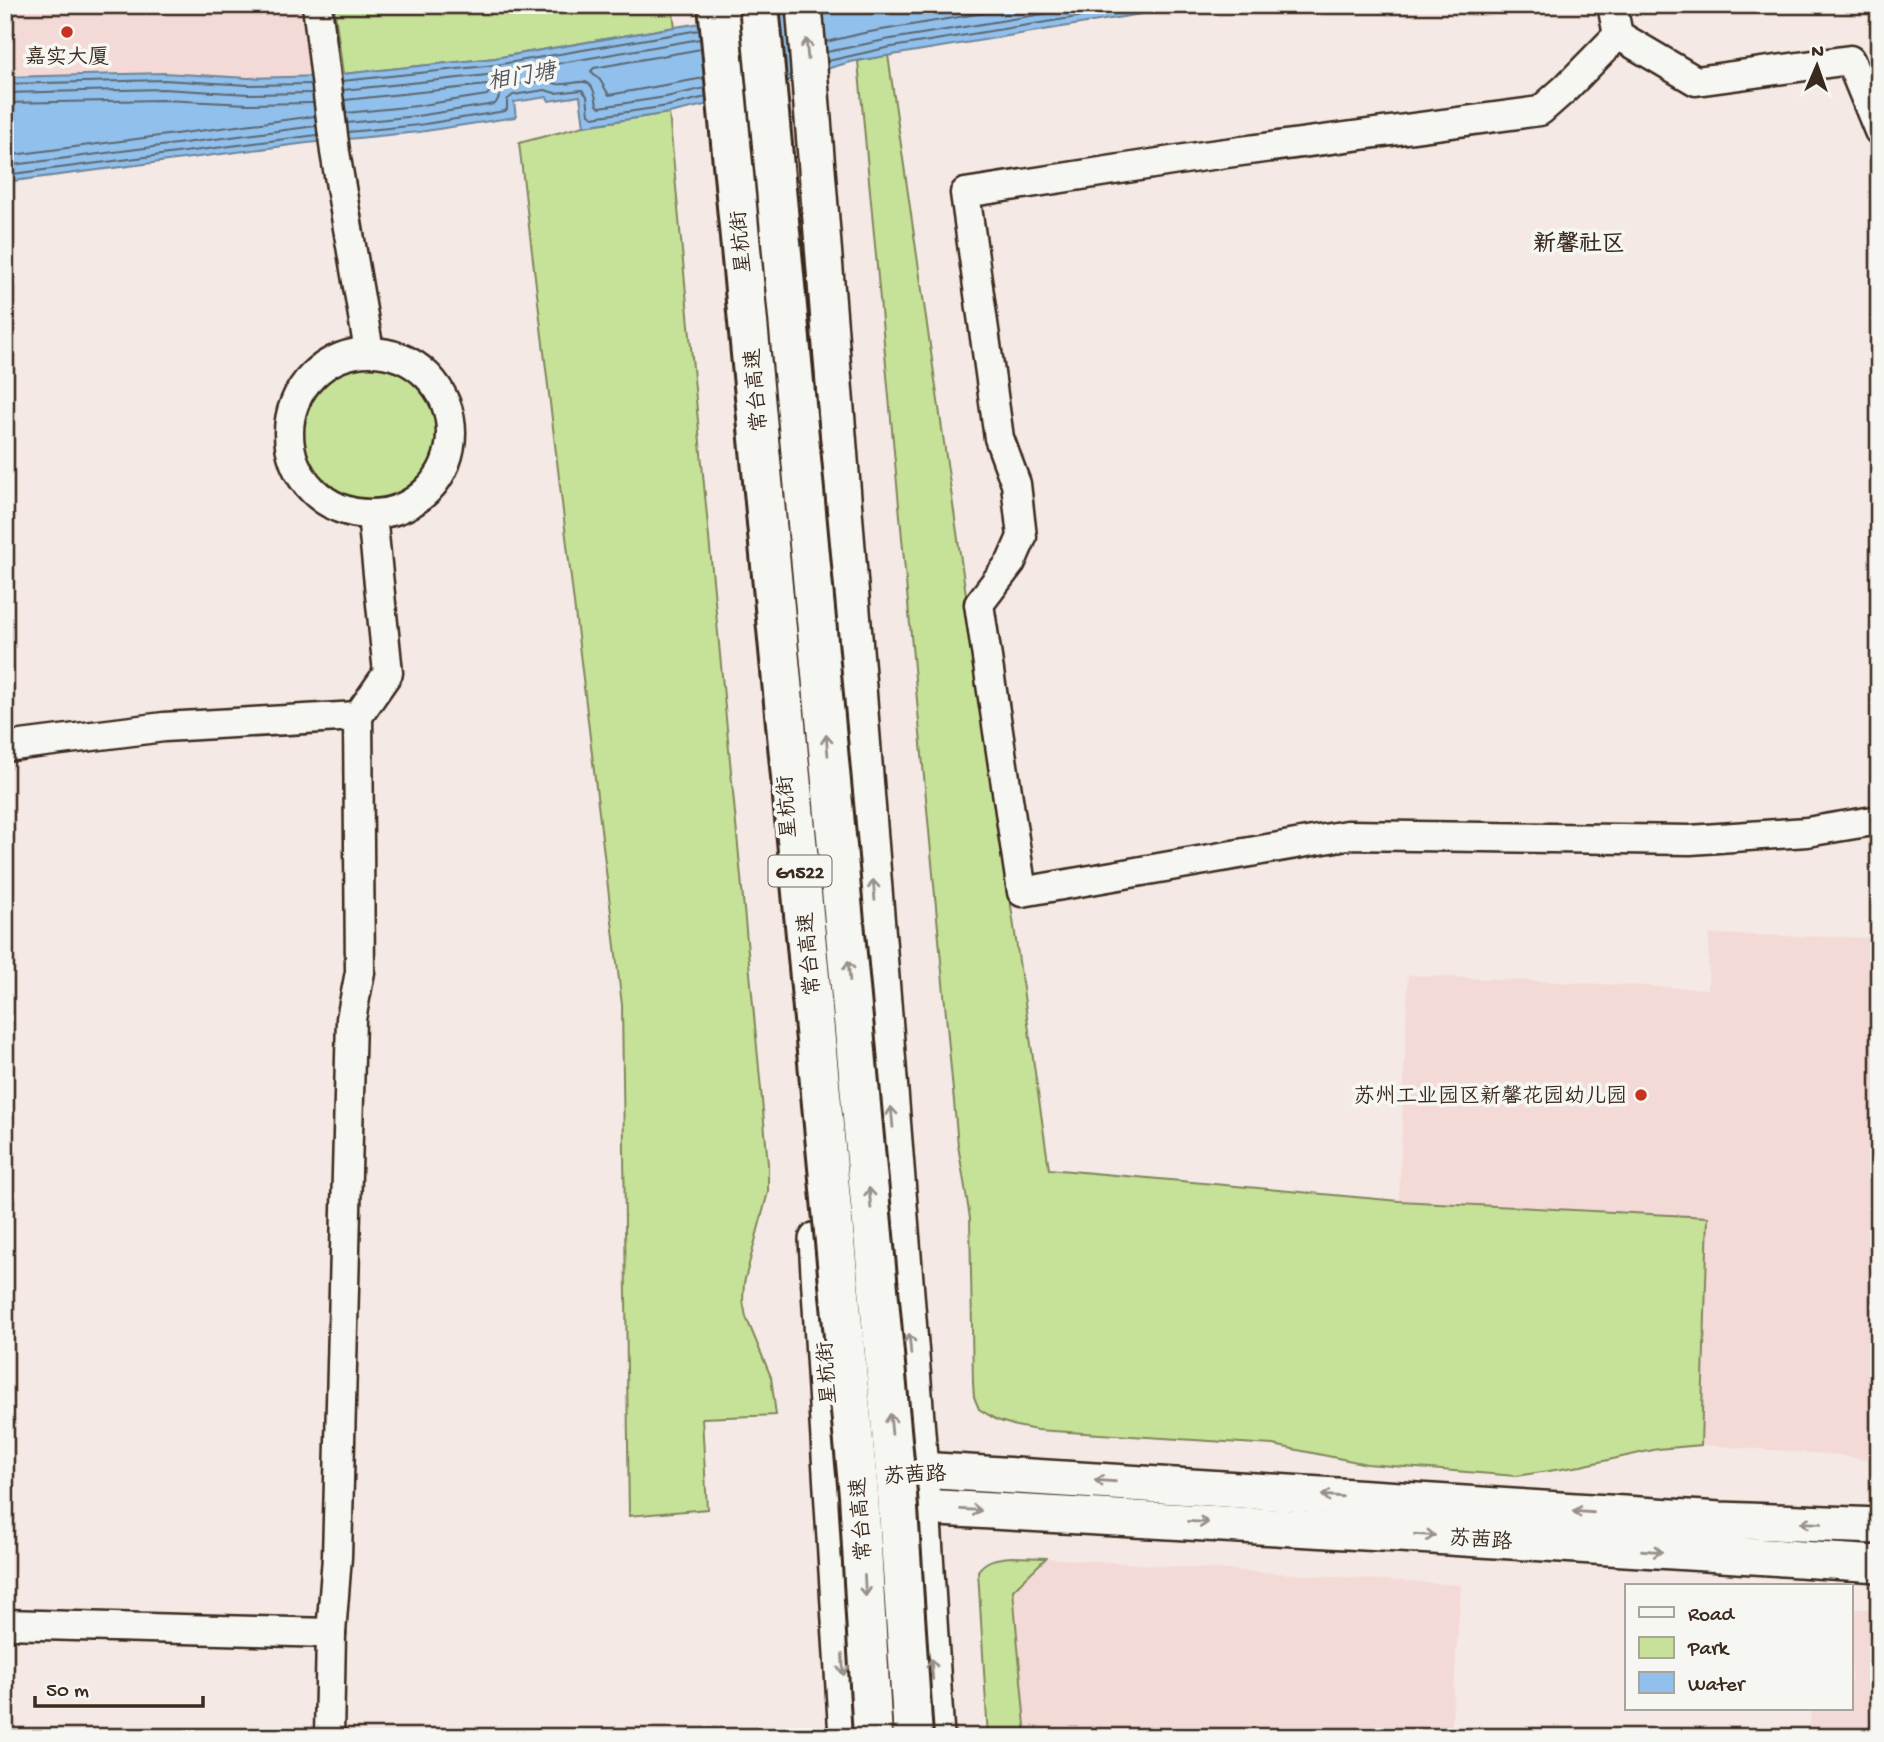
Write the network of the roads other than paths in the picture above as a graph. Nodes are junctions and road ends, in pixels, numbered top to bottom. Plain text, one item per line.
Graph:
1 (317, 5) edge
2 (759, 5) edge
3 (804, 5) edge
4 (1612, 5) edge
5 (716, 8) edge
6 (1618, 35) junction
7 (1879, 131) edge
8 (369, 351) junction
9 (372, 515) junction
10 (358, 716) junction
11 (5, 747) edge
12 (1879, 820) edge
13 (920, 1470) junction
14 (833, 1482) junction
15 (922, 1507) junction
16 (1879, 1526) edge
17 (1879, 1564) edge
18 (5, 1624) edge
19 (331, 1633) junction
20 (329, 1737) edge
21 (847, 1737) edge
22 (873, 1737) edge
23 (913, 1737) edge
24 (936, 1737) edge

1 - 8 street
23 -> 2 highway, 常台高速 / G1522, bridge
13 -> 3 main road
4 - 6 street
5 - 14 main road, 星杭街, bridge
5 -> 22 highway, 常台高速 / G1522, bridge
6 - 7 street
6 - 12 street
8 - 9 street
8 - 9 street
9 - 10 street
10 - 11 street
10 - 19 street
13 - 14 main road, 苏茜路
13 - 15 main road
16 -> 13 main road, 苏茜路
14 - 15 main road, 苏茜路
14 -> 21 main road, 星杭街
15 -> 17 main road, 苏茜路
24 -> 15 main road
18 - 19 street
19 - 20 street

